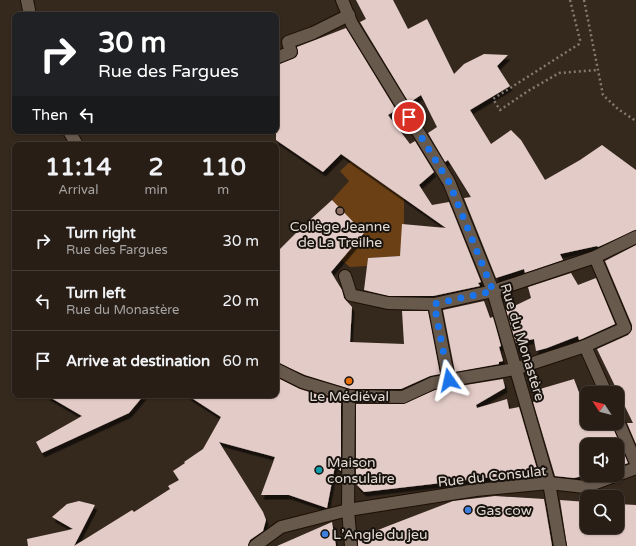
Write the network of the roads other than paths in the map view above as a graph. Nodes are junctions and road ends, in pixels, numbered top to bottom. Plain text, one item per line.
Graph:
1 (27, 0) edge
2 (342, 0) edge
3 (29, 12) edge
4 (350, 20) junction
5 (279, 57) edge
6 (636, 237) edge
7 (594, 257) junction
8 (345, 276) dead end
9 (493, 291) junction
10 (434, 304) junction
11 (585, 346) junction
12 (515, 369) junction
13 (279, 370) edge
14 (449, 380) junction
15 (603, 386) edge
16 (349, 396) junction
17 (622, 430) edge
18 (636, 463) edge
19 (636, 468) edge
20 (549, 483) junction
21 (348, 510) junction
22 (254, 546) edge
23 (351, 546) edge
24 (560, 546) edge

1 - 3 street
2 - 4 street, Rue du Monastère
4 - 5 street
4 - 9 street, Rue du Monastère
6 - 7 street
7 - 9 street
7 - 11 street
8 - 10 street
9 - 10 street
9 - 12 street, Rue du Monastère
10 - 14 street
11 - 12 street
11 - 15 street
12 - 14 street
12 - 20 street, Rue du Monastère
13 - 16 street
14 - 16 street
16 - 21 street
17 - 18 street
19 - 20 street, Rue du Consulat
20 - 21 street, Rue du Consulat
20 - 24 street, Rue du Monastère
21 - 22 street, Rue du Consulat
21 - 23 street

